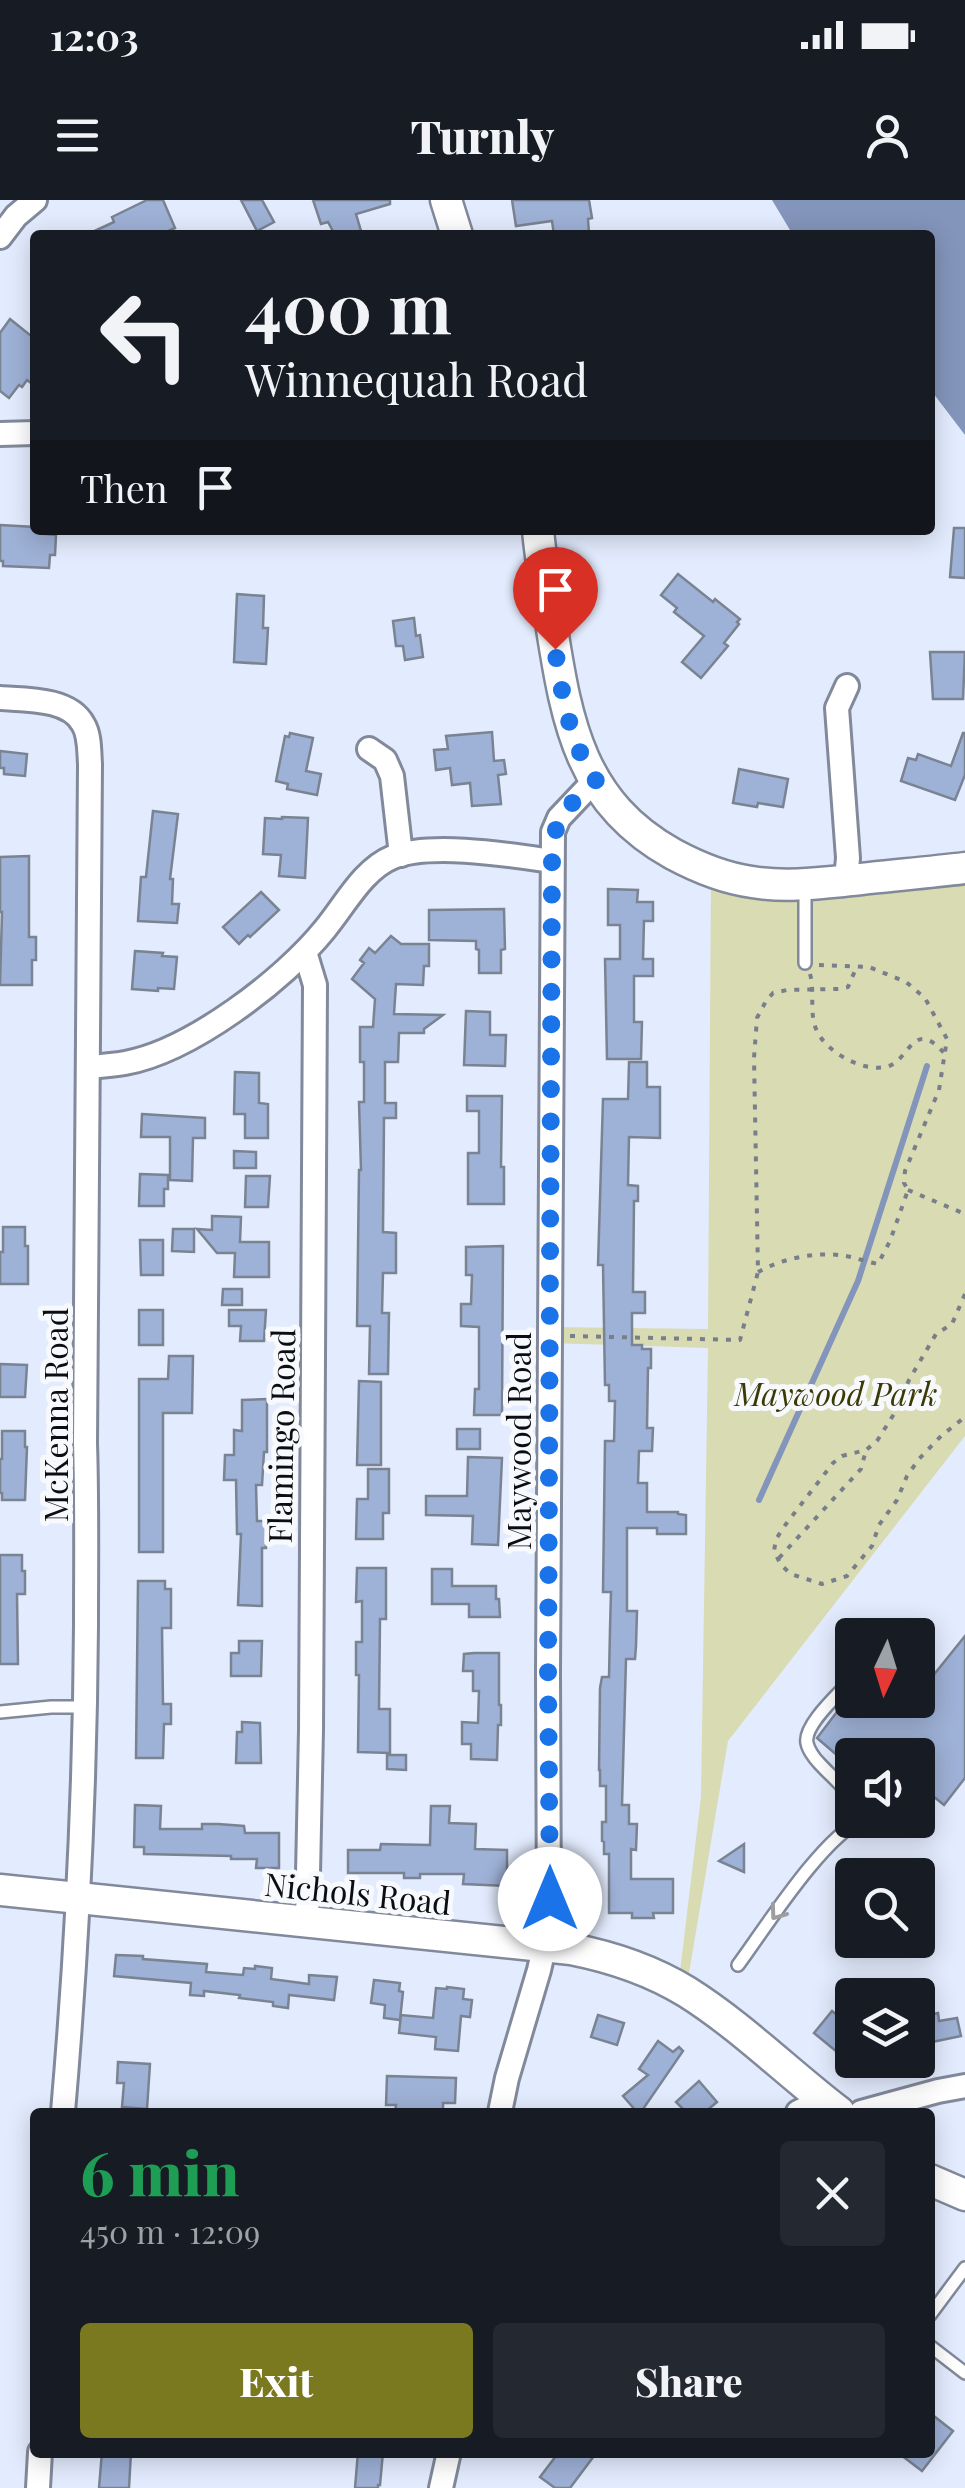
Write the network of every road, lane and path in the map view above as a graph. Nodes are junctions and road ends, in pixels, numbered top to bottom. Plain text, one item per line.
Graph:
1 (35, 200) edge
2 (446, 200) edge
3 (455, 230) edge
4 (0, 237) edge
5 (30, 433) edge
6 (0, 434) edge
7 (539, 535) edge
8 (846, 686) dead end
9 (0, 698) edge
10 (369, 749) dead end
11 (596, 780) junction
12 (401, 855) junction
13 (552, 862) junction
14 (965, 868) edge
15 (846, 880) junction
16 (804, 885) junction
17 (305, 952) junction
18 (805, 963) junction
19 (857, 966) junction
20 (812, 990) junction
21 (944, 1054) junction
22 (88, 1067) junction
23 (908, 1190) junction
24 (965, 1214) edge
25 (758, 1272) junction
26 (965, 1294) edge
27 (550, 1336) junction
28 (965, 1417) edge
29 (866, 1450) junction
30 (779, 1559) junction
31 (835, 1698) edge
32 (85, 1707) junction
33 (0, 1712) edge
34 (835, 1777) edge
35 (837, 1838) edge
36 (0, 1890) edge
37 (77, 1898) junction
38 (307, 1922) junction
39 (546, 1947) junction
40 (738, 1965) dead end
41 (965, 2086) edge
42 (62, 2108) edge
43 (501, 2108) edge
44 (820, 2108) edge
45 (876, 2108) edge
46 (935, 2182) edge
47 (965, 2195) edge
48 (965, 2268) edge
49 (935, 2307) edge
50 (935, 2350) edge
51 (965, 2373) edge
52 (40, 2458) edge
53 (448, 2458) edge
54 (38, 2488) edge
55 (441, 2488) edge

1 - 4 street
2 - 3 street
5 - 6 street
7 - 11 street
8 - 15 street
9 - 22 street, McKenna Road
10 - 12 street
11 - 13 street, Maywood Road
11 - 16 street
12 - 13 street
12 - 17 street
13 - 27 street, Maywood Road
14 - 15 street
15 - 16 street
16 - 18 lane
17 - 22 street
17 - 38 street, Flamingo Road
18 - 19 path
18 - 20 path
19 - 20 path
19 - 21 path
20 - 21 path
20 - 25 path
21 - 23 path
22 - 32 street, McKenna Road
23 - 24 path
23 - 25 path
25 - 27 path
26 - 29 path
27 - 39 street, Maywood Road
28 - 30 path
29 - 30 path
29 - 30 path
31 - 34 lane
32 - 33 lane
32 - 37 street, McKenna Road
35 -> 40 lane
36 - 37 street, Nichols Road
37 - 38 street, Nichols Road
37 - 42 street, McKenna Road
38 - 39 street, Nichols Road
39 - 43 street, Maywood Road
39 - 44 street, Nichols Road
41 - 45 street
46 - 47 street
48 - 49 lane
50 - 51 lane
52 - 54 street
53 - 55 street

